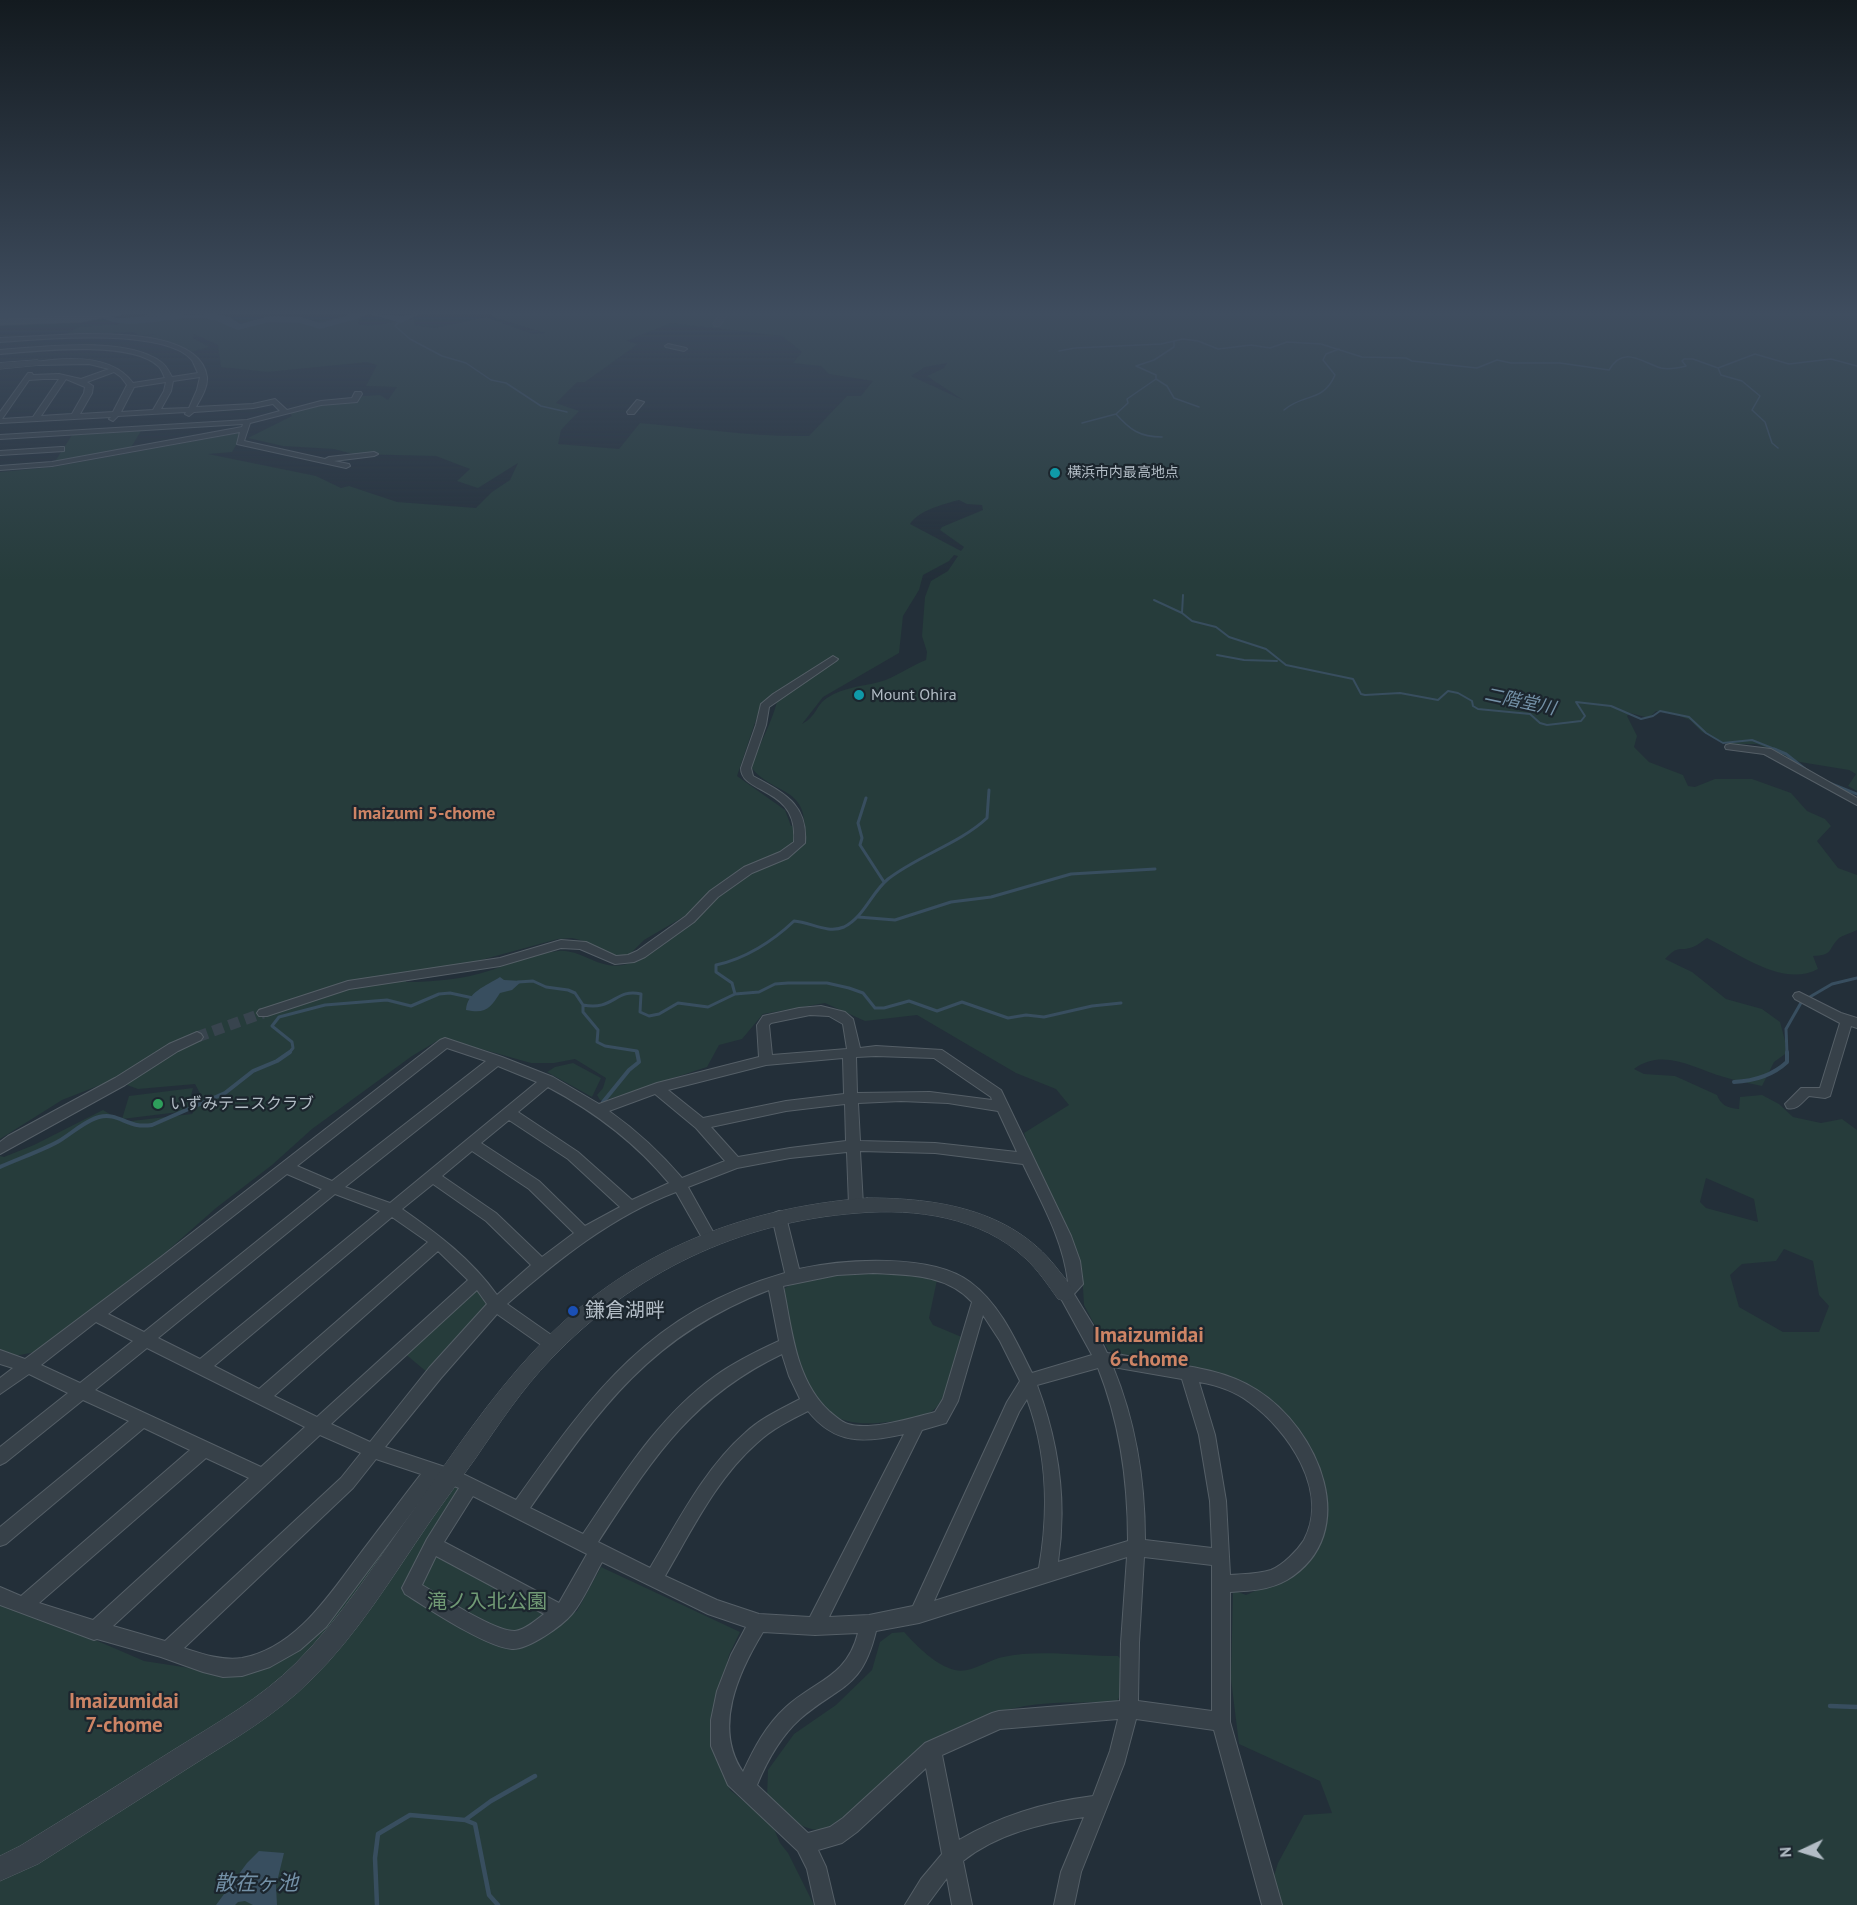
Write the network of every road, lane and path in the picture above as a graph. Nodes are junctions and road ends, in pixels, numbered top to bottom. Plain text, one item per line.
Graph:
1 (11, 403) edge
2 (46, 403) edge
3 (82, 403) edge
4 (121, 403) edge
5 (160, 403) edge
6 (195, 403) edge
7 (264, 403) edge
8 (277, 403) edge
9 (323, 403) edge
10 (639, 403) edge
11 (192, 409) junction
12 (156, 411) junction
13 (285, 412) junction
14 (631, 412) dead end
15 (116, 414) junction
16 (75, 416) junction
17 (36, 418) junction
18 (0, 419) edge
19 (182, 426) junction
20 (246, 426) junction
21 (147, 429) junction
22 (105, 431) junction
23 (70, 433) junction
24 (0, 437) edge
25 (61, 449) junction
26 (135, 449) junction
27 (0, 453) edge
28 (374, 454) dead end
29 (322, 460) junction
30 (52, 464) junction
31 (346, 466) dead end
32 (0, 468) edge
33 (833, 659) dead end
34 (1730, 747) dead end
35 (1857, 802) edge
36 (1799, 996) dead end
37 (263, 1013) tunnel mouth
38 (1851, 1023) edge
39 (197, 1036) tunnel mouth
40 (851, 1052) junction
41 (497, 1060) junction
42 (766, 1060) junction
43 (548, 1080) junction
44 (657, 1088) junction
45 (851, 1098) junction
46 (1792, 1104) dead end
47 (1003, 1107) junction
48 (597, 1110) junction
49 (509, 1113) junction
50 (701, 1124) junction
51 (472, 1144) junction
52 (853, 1146) junction
53 (0, 1149) edge
54 (1027, 1160) junction
55 (735, 1163) junction
56 (285, 1167) junction
57 (434, 1176) junction
58 (678, 1184) junction
59 (333, 1188) junction
60 (856, 1205) junction
61 (630, 1208) junction
62 (393, 1210) junction
63 (779, 1217) junction
64 (584, 1234) junction
65 (710, 1239) junction
66 (438, 1242) junction
67 (541, 1266) junction
68 (793, 1276) junction
69 (478, 1280) junction
70 (775, 1282) junction
71 (1065, 1293) junction
72 (981, 1302) junction
73 (496, 1305) junction
74 (94, 1314) junction
75 (147, 1340) junction
76 (552, 1344) junction
77 (788, 1344) junction
78 (0, 1357) edge
79 (1103, 1360) junction
80 (27, 1366) junction
81 (200, 1368) junction
82 (1188, 1373) junction
83 (1029, 1381) junction
84 (0, 1387) edge
85 (82, 1393) junction
86 (261, 1397) junction
87 (809, 1402) junction
88 (141, 1421) junction
89 (917, 1424) junction
90 (316, 1426) junction
91 (204, 1449) junction
92 (373, 1451) junction
93 (0, 1457) edge
94 (262, 1476) junction
95 (451, 1477) junction
96 (519, 1510) junction
97 (0, 1538) edge
98 (434, 1545) junction
99 (1134, 1547) junction
100 (592, 1548) junction
101 (1221, 1558) junction
102 (1047, 1575) junction
103 (653, 1579) junction
104 (1221, 1584) junction
105 (0, 1596) edge
106 (23, 1606) junction
107 (559, 1613) junction
108 (919, 1614) junction
109 (759, 1623) junction
110 (869, 1624) junction
111 (815, 1626) junction
112 (94, 1631) junction
113 (167, 1651) junction
114 (1130, 1708) junction
115 (1221, 1722) junction
116 (933, 1750) junction
117 (746, 1788) junction
118 (1098, 1805) junction
119 (805, 1844) junction
120 (953, 1857) junction
121 (0, 1869) edge
122 (1269, 1903) edge
123 (825, 1905) edge
124 (915, 1905) edge
125 (962, 1905) edge
126 (1064, 1905) edge

1 - 18 street
2 - 17 street
3 - 16 street
4 - 15 street
5 - 12 street
6 - 11 street
7 - 11 street
8 - 13 street
9 - 13 street
10 - 14 street
11 - 12 street
11 - 19 street
12 - 15 street
13 - 20 street
15 - 16 street
15 - 22 street
16 - 17 street
17 - 18 street
19 - 20 street
19 - 21 street
20 - 26 street
20 - 29 street
21 - 22 street
21 - 26 street
22 - 23 street
23 - 24 street
23 - 25 street
25 - 27 street
25 - 30 street
26 - 30 street
28 - 29 street
29 - 31 street
30 - 32 street
33 - 37 street
34 - 35 street
36 - 38 street
38 - 46 street
39 - 53 street
40 - 42 street
40 - 42 street
40 - 45 street
40 - 47 street
41 - 43 street
41 - 56 street
41 - 59 street
42 - 44 street
43 - 48 street
43 - 49 street
44 - 48 street
44 - 50 street
45 - 47 street
45 - 50 street
45 - 52 street
47 - 54 street
48 - 58 street
49 - 51 street
49 - 61 street
50 - 55 street
51 - 57 street
51 - 64 street
52 - 54 street
52 - 55 street
52 - 60 street
54 - 71 street
55 - 58 street
56 - 59 street
56 - 74 street
57 - 62 street
57 - 67 street
58 - 61 street
58 - 65 street
59 - 62 street
59 - 75 street
60 - 63 street
60 - 71 street
61 - 64 street
62 - 66 street
62 - 81 street
63 - 65 street
63 - 68 street
64 - 67 street
65 - 76 street
66 - 69 street
66 - 86 street
67 - 73 street
68 - 70 street
68 - 72 street
69 - 73 street
69 - 90 street
70 - 77 street
70 - 96 street
71 - 79 street
72 - 83 street
72 - 89 street
73 - 76 street
73 - 92 street
74 - 75 street
74 - 80 street
75 - 81 street
75 - 85 street
76 - 95 street
77 - 87 street
77 - 100 street
78 - 80 street
79 - 82 street
79 - 83 street
79 - 99 street
80 - 84 street
80 - 85 street
81 - 86 street
82 - 101 street
82 - 104 street
83 - 102 street
83 - 108 street
85 - 88 street
85 - 93 street
86 - 90 street
87 - 89 street
87 - 103 street
88 - 91 street
88 - 97 street
89 - 111 street
90 - 92 street
90 - 94 street
91 - 94 street
91 - 106 street
92 - 95 street
92 - 113 street
94 - 112 street
95 - 96 street
95 - 98 street
95 - 113 street
95 - 121 street
96 - 100 street
98 - 107 street
98 - 107 street
99 - 101 street
99 - 102 street
99 - 114 street
100 - 103 street
100 - 107 street
101 - 104 street
102 - 108 street
103 - 109 street
104 - 115 street
105 - 106 street
106 - 112 street
108 - 110 street
109 - 111 street
109 - 117 street
110 - 111 street
110 - 117 street
112 - 113 street
114 - 115 street
114 - 116 street
114 - 118 street
115 - 122 street
116 - 119 street
116 - 120 street
117 - 119 street
118 - 120 street
118 - 126 street
119 - 123 street
120 - 124 street
120 - 125 street

